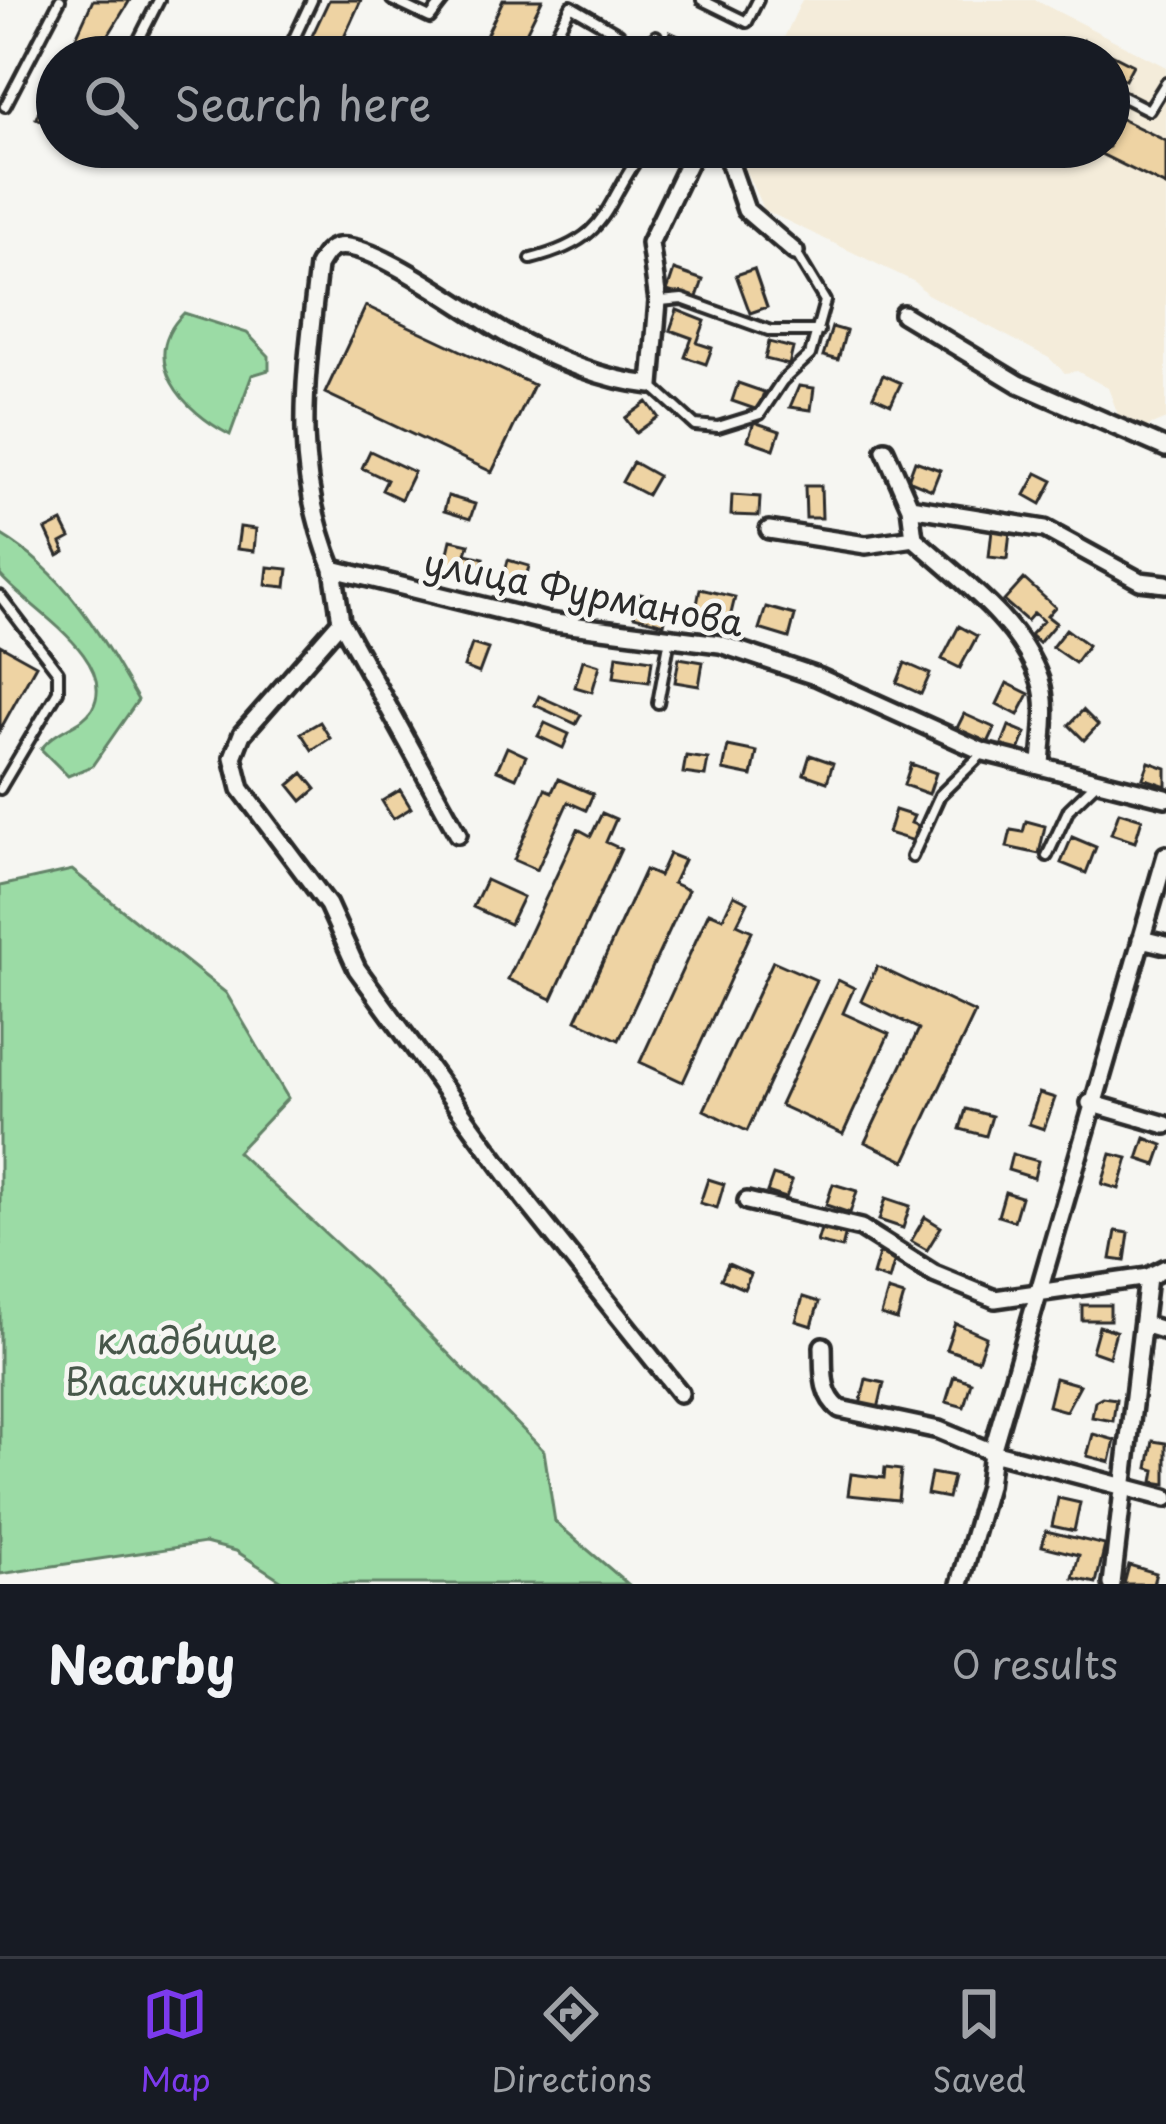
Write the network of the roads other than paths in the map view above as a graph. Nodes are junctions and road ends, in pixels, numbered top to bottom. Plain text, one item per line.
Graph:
1 (60, 0) edge
2 (159, 0) edge
3 (312, 0) edge
4 (392, 0) edge
5 (444, 0) edge
6 (702, 0) edge
7 (758, 0) edge
8 (41, 36) edge
9 (141, 36) edge
10 (295, 36) edge
11 (555, 36) edge
12 (618, 36) edge
13 (36, 46) edge
14 (1166, 83) edge
15 (1130, 100) edge
16 (5, 106) dead end
17 (634, 168) edge
18 (686, 168) edge
19 (731, 168) edge
20 (795, 252) joint
21 (531, 259) dead end
22 (658, 302) junction
23 (903, 314) dead end
24 (820, 331) junction
25 (651, 386) junction
26 (1166, 448) edge
27 (885, 450) dead end
28 (910, 507) junction
29 (769, 530) dead end
30 (914, 538) junction
31 (333, 569) junction
32 (1166, 584) edge
33 (0, 596) edge
34 (341, 621) junction
35 (671, 637) junction
36 (658, 703) dead end
37 (984, 752) junction
38 (1041, 766) junction
39 (1098, 781) junction
40 (0, 789) edge
41 (1166, 798) edge
42 (458, 834) dead end
43 (1166, 855) edge
44 (1047, 856) dead end
45 (913, 857) dead end
46 (1141, 939) junction
47 (1166, 945) edge
48 (1090, 1102) junction
49 (1166, 1125) edge
50 (747, 1201) dead end
51 (1166, 1268) edge
52 (1148, 1277) junction
53 (1035, 1294) junction
54 (1143, 1324) junction
55 (1166, 1331) edge
56 (824, 1346) dead end
57 (680, 1393) dead end
58 (992, 1452) junction
59 (1126, 1486) junction
60 (1166, 1498) edge
61 (960, 1584) edge
62 (1112, 1584) edge

1 - 8 lane
2 - 9 lane
3 - 10 lane
4 - 5 lane
6 - 7 lane
11 - 12 lane
13 - 16 lane
14 - 15 lane
17 - 21 lane
18 - 22 street
19 - 20 street
20 - 24 lane
22 - 24 lane
22 - 25 street
23 - 26 street
24 - 25 lane
25 - 31 street
27 - 28 street
28 - 30 street
28 - 32 street
29 - 30 street
30 - 38 street
31 - 34 street
31 - 35 street, улица Фурманова
33 - 40 lane
34 - 42 street
34 - 57 street
35 - 36 lane
35 - 37 street, улица Фурманова
37 - 38 street, улица Фурманова
37 - 45 lane
38 - 39 street, улица Фурманова
39 - 41 street, улица Фурманова
39 - 44 lane
43 - 46 street
46 - 47 street
46 - 48 street
48 - 49 street
48 - 53 street
50 - 53 street
51 - 52 street
52 - 53 street
52 - 54 street
53 - 58 street
54 - 55 street
54 - 59 street
56 - 58 street
58 - 59 street
58 - 61 street
59 - 60 street
59 - 62 street

